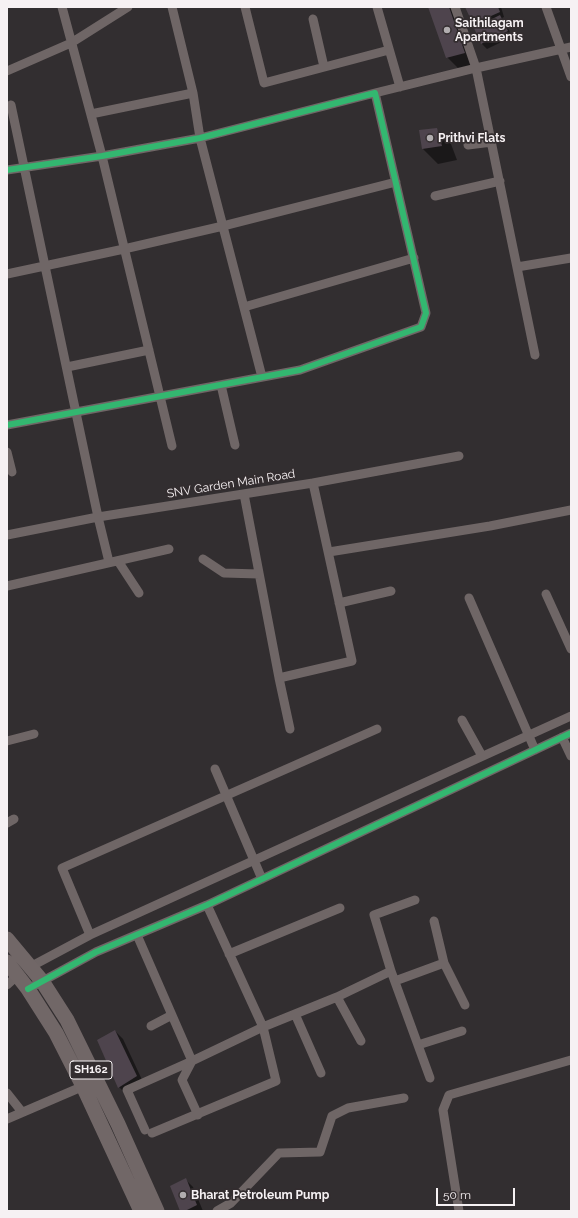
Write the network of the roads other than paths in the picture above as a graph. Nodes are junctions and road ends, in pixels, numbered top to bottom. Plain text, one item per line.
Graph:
1 (62, 7) edge
2 (128, 7) edge
3 (172, 7) edge
4 (245, 7) edge
5 (377, 7) edge
6 (455, 7) edge
7 (546, 7) edge
8 (313, 19) dead end
9 (71, 43) junction
10 (571, 47) edge
11 (561, 49) junction
12 (389, 50) junction
13 (324, 67) junction
14 (476, 68) junction
15 (7, 71) edge
16 (571, 77) edge
17 (400, 87) junction
18 (193, 93) junction
19 (375, 93) junction
20 (11, 106) dead end
21 (91, 114) junction
22 (200, 138) junction
23 (492, 142) junction
24 (468, 145) dead end
25 (102, 156) junction
26 (24, 167) junction
27 (7, 170) edge
28 (500, 180) junction
29 (396, 182) junction
30 (435, 196) dead end
31 (223, 226) junction
32 (124, 248) junction
33 (414, 258) junction
34 (571, 258) edge
35 (45, 265) junction
36 (517, 268) junction
37 (7, 274) edge
38 (244, 307) junction
39 (149, 350) junction
40 (535, 355) dead end
41 (67, 367) junction
42 (262, 377) junction
43 (221, 385) junction
44 (160, 397) junction
45 (76, 412) junction
46 (7, 425) edge
47 (234, 445) dead end
48 (172, 446) dead end
49 (7, 452) edge
50 (459, 456) dead end
51 (12, 472) dead end
52 (313, 483) junction
53 (244, 494) junction
54 (571, 510) edge
55 (98, 517) junction
56 (7, 535) edge
57 (169, 549) dead end
58 (329, 552) junction
59 (203, 559) dead end
60 (114, 562) junction
61 (259, 574) junction
62 (7, 586) edge
63 (391, 591) dead end
64 (139, 593) dead end
65 (546, 594) dead end
66 (469, 598) dead end
67 (340, 603) junction
68 (571, 649) edge
69 (279, 678) junction
70 (571, 716) edge
71 (462, 720) dead end
72 (290, 729) dead end
73 (377, 729) dead end
74 (34, 734) dead end
75 (529, 735) junction
76 (567, 735) edge
77 (7, 741) edge
78 (535, 750) junction
79 (482, 756) junction
80 (571, 756) edge
81 (215, 769) dead end
82 (227, 795) junction
83 (254, 861) junction
84 (262, 879) junction
85 (415, 900) dead end
86 (206, 905) junction
87 (340, 908) dead end
88 (434, 921) dead end
89 (137, 935) junction
90 (90, 936) junction
91 (7, 939) edge
92 (229, 954) junction
93 (7, 962) edge
94 (444, 964) junction
95 (30, 967) junction
96 (391, 971) junction
97 (12, 980) edge
98 (42, 981) junction
99 (395, 982) junction
100 (28, 989) junction
101 (337, 997) junction
102 (465, 1005) dead end
103 (295, 1014) junction
104 (172, 1015) junction
105 (151, 1026) dead end
106 (263, 1027) junction
107 (462, 1031) dead end
108 (361, 1041) dead end
109 (418, 1045) junction
110 (571, 1060) edge
111 (192, 1061) junction
112 (321, 1073) dead end
113 (430, 1078) dead end
114 (90, 1083) junction
115 (7, 1093) edge
116 (404, 1098) dead end
117 (22, 1112) junction
118 (198, 1115) junction
119 (7, 1120) edge
120 (233, 1207) edge
121 (141, 1211) edge
122 (156, 1211) edge
123 (218, 1211) edge
124 (459, 1211) edge

1 - 9 street
2 - 9 street
3 - 18 street
4 - 13 street
5 - 12 street
6 - 14 street
7 - 11 street
8 - 13 street
9 - 15 street
9 - 21 street
10 - 11 street
11 - 14 street
11 - 16 street
12 - 13 street
12 - 17 street
14 - 17 street
14 - 23 street
17 - 19 street
18 - 21 street
18 - 22 street
19 - 22 street
19 - 29 street
20 - 26 street
21 - 25 street
22 - 25 street
22 - 31 street
23 - 24 street
23 - 28 street
25 - 26 street
25 - 32 street
26 - 27 street
26 - 35 street
28 - 30 street
28 - 36 street
29 - 31 street
29 - 33 street
31 - 32 street
31 - 38 street
32 - 35 street
32 - 39 street
33 - 38 street
33 - 42 street
34 - 36 street
35 - 37 street
35 - 41 street
36 - 40 street
38 - 42 street
39 - 41 street
39 - 44 street
41 - 45 street
42 - 43 street
43 - 44 street
43 - 47 street
44 - 45 street
44 - 48 street
45 - 46 street
45 - 55 street
49 - 51 street
50 - 52 street, SNV Garden Main Road
52 - 53 street, SNV Garden Main Road
52 - 58 street
53 - 55 street, SNV Garden Main Road
53 - 61 street
54 - 58 street
55 - 56 street, SNV Garden Main Road
55 - 60 street
57 - 60 street
58 - 67 street
59 - 61 street
60 - 62 street
60 - 64 street
61 - 69 street
63 - 67 street
65 - 68 street
66 - 75 street
67 - 69 street
69 - 72 street
70 - 75 street
71 - 79 street
73 - 82 street
74 - 77 street
75 - 78 street
75 - 79 street
76 - 78 street
76 - 80 street
78 - 84 street
79 - 83 street
81 - 82 street
82 - 83 street
82 - 90 street
83 - 84 street
83 - 90 street
84 - 86 street
85 - 96 street
86 - 89 street
86 - 92 street
87 - 92 street
88 - 94 street
89 - 98 street
89 - 104 street
90 - 95 street
91 - 95 main road, SH162
92 - 106 street
93 - 97 main road, SH162
94 - 99 street
94 - 102 street
95 - 98 main road, SH162
96 - 99 street
96 - 101 street
97 - 100 main road, SH162
98 - 100 street
98 - 114 main road, SH162
99 - 109 street
100 - 114 main road, SH162
101 - 103 street
101 - 108 street
103 - 106 street
103 - 112 street
104 - 105 street
104 - 111 street
106 - 111 street
106 - 118 street
107 - 109 street
109 - 113 street
110 - 124 street
111 - 118 street
111 - 118 street
114 - 117 street
114 - 121 main road, SH162
114 - 122 main road, SH162
115 - 117 street
116 - 120 street
117 - 119 street
120 - 123 street

